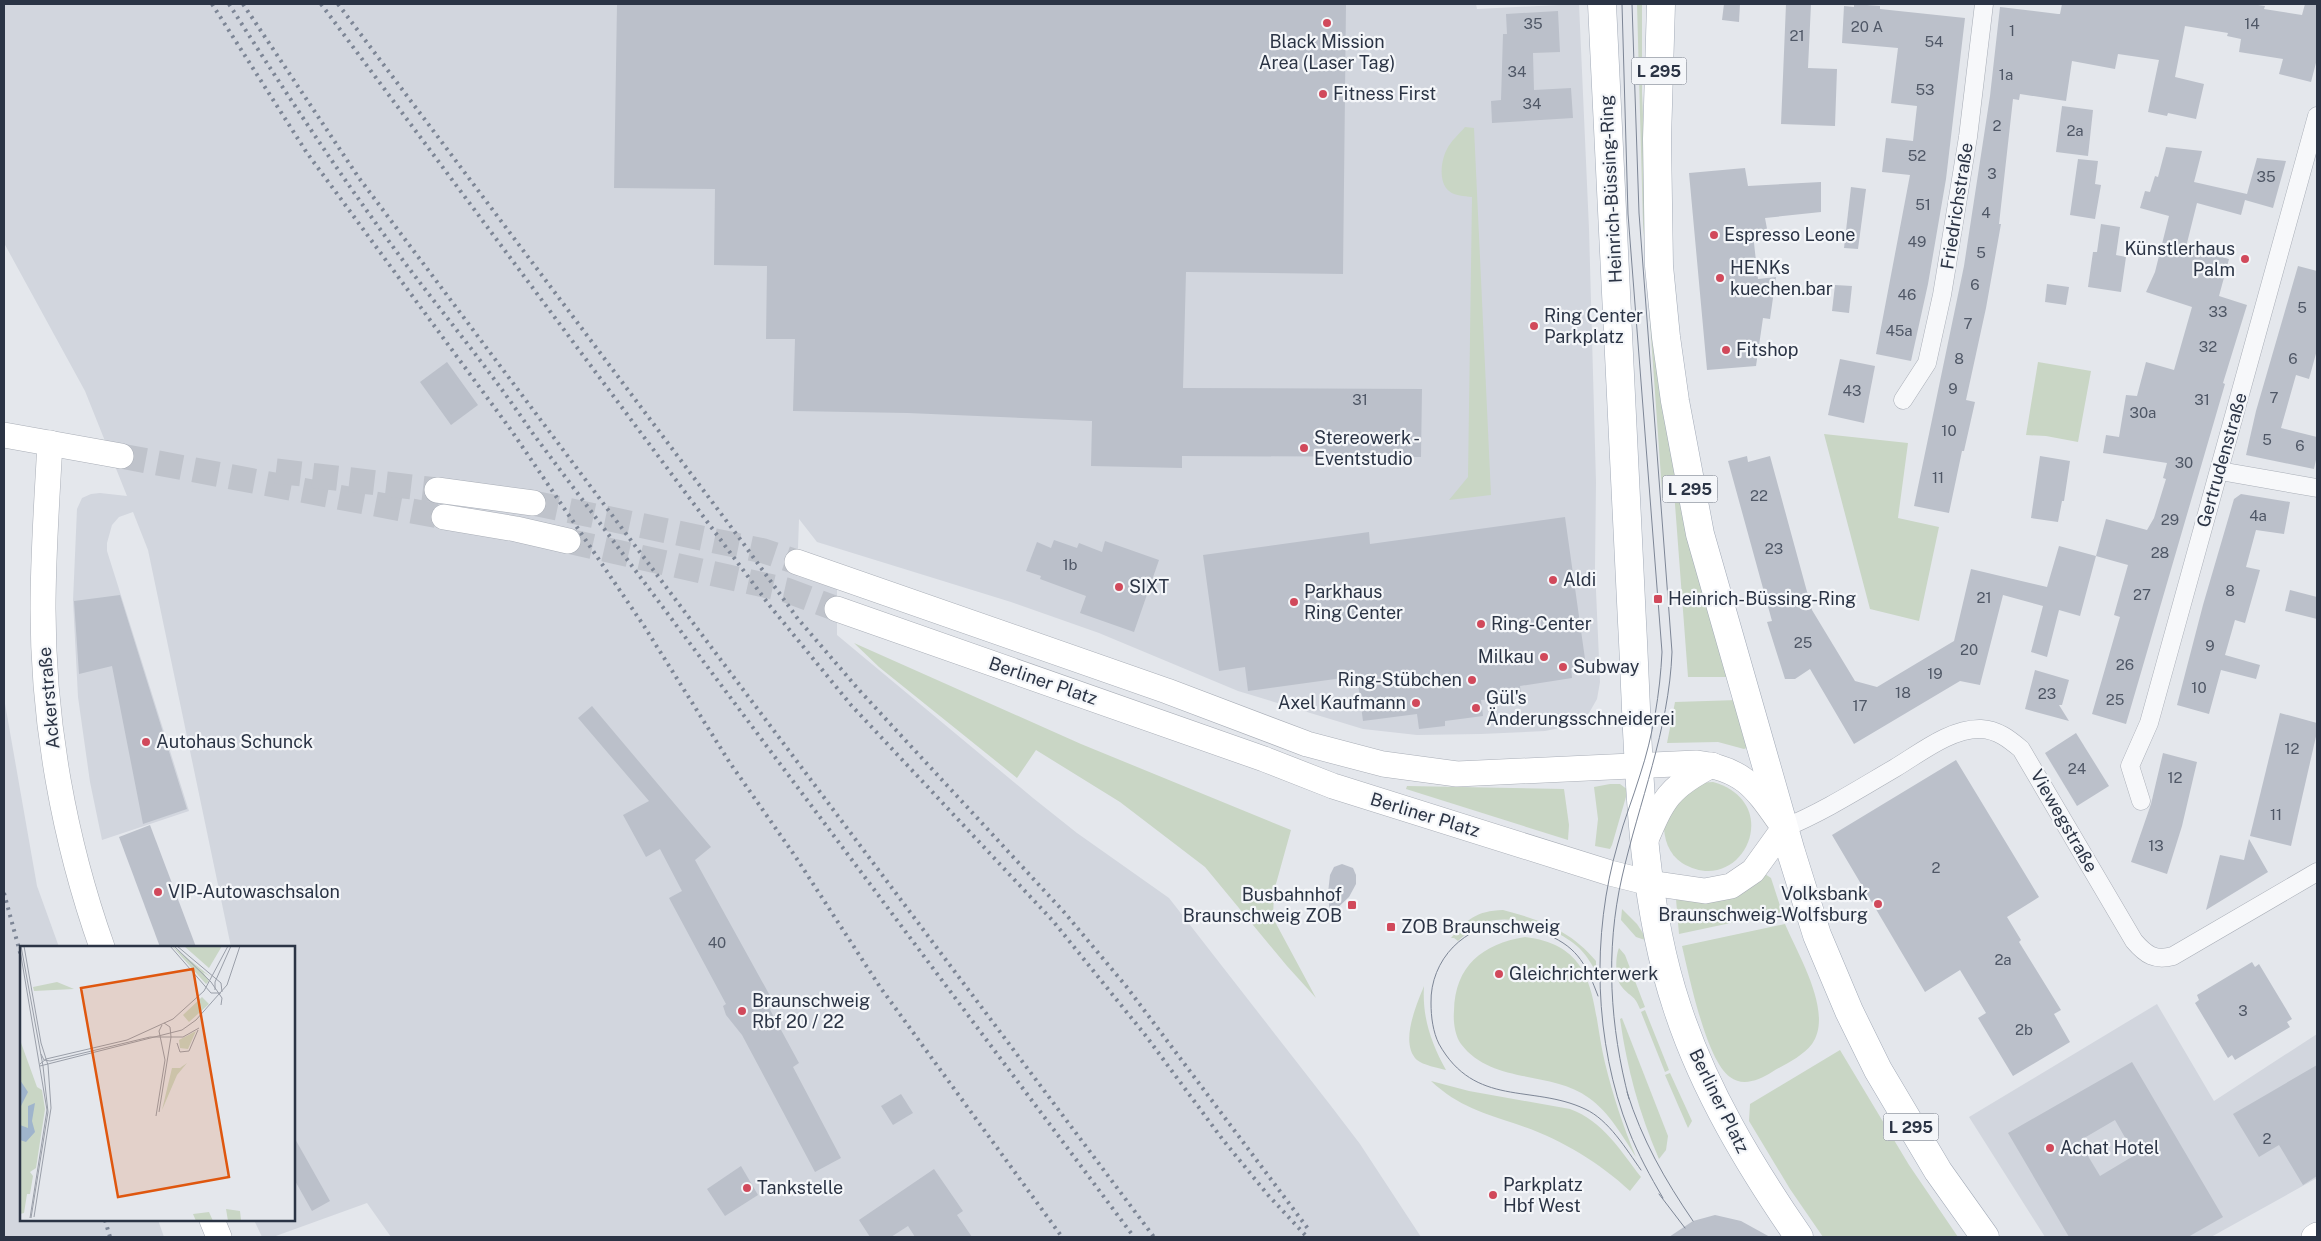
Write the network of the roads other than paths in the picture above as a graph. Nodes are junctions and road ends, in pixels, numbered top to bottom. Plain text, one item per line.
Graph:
1 (1602, 4) edge
2 (1660, 4) edge
3 (1984, 4) edge
4 (2317, 116) edge
5 (1902, 400) dead end
6 (4, 435) edge
7 (50, 443) junction
8 (120, 454) tunnel mouth
9 (2220, 471) junction
10 (2317, 488) edge
11 (437, 490) tunnel mouth
12 (533, 503) tunnel mouth
13 (444, 517) tunnel mouth
14 (568, 541) tunnel mouth
15 (797, 562) tunnel mouth
16 (836, 609) tunnel mouth
17 (1712, 765) junction
18 (1640, 766) junction
19 (2141, 801) dead end
20 (1784, 828) junction
21 (1645, 842) junction
22 (2317, 872) edge
23 (1650, 883) junction
24 (102, 946) edge
25 (212, 1221) edge
26 (2317, 1235) edge
27 (219, 1237) edge
28 (1799, 1237) edge
29 (1985, 1237) edge
30 (2314, 1237) edge

1 - 18 main road, Heinrich-Büssing-Ring / L 295
2 - 20 main road, L 295
3 - 5 street, Friedrichstraße
4 - 9 street, Gertrudenstraße
6 - 7 main road
7 - 8 main road
7 - 24 main road, Ackerstraße
9 - 10 street
9 - 19 street, Gertrudenstraße
11 - 12 main road
13 - 14 main road
15 - 18 main road, Berliner Platz
16 - 23 main road, Berliner Platz
17 - 18 main road, Berliner Platz
17 - 20 main road
17 - 21 main road
18 - 21 main road, Heinrich-Büssing-Ring / L 295
20 - 22 street, Viewegstraße
20 - 23 main road
20 - 29 main road, L 295
21 - 23 main road, Heinrich-Büssing-Ring / L 295
23 - 28 main road, Berliner Platz / L 295
25 - 27 main road
26 - 30 main road

